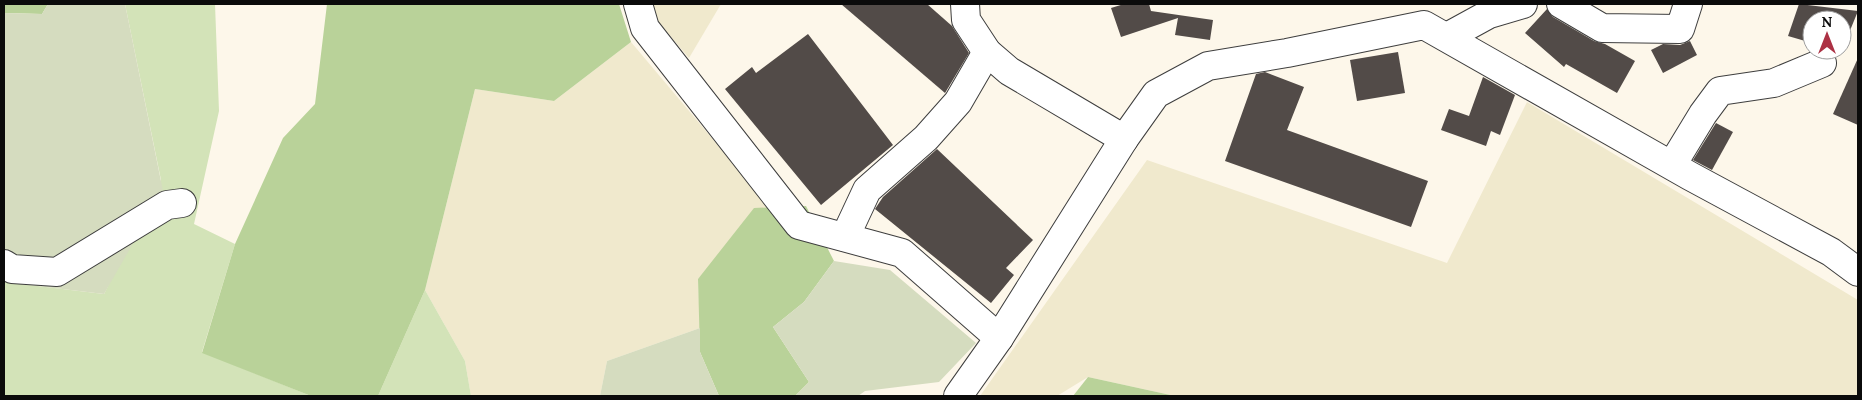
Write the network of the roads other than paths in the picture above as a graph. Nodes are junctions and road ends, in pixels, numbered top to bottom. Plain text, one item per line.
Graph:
1 (638, 4) edge
2 (965, 4) edge
3 (1561, 4) edge
4 (1688, 4) edge
5 (1512, 5) edge
6 (1427, 22) edge
7 (988, 52) junction
8 (1822, 63) dead end
9 (1124, 139) junction
10 (1672, 165) junction
11 (182, 203) dead end
12 (845, 237) junction
13 (4, 264) edge
14 (1858, 272) edge
15 (1000, 338) junction
16 (958, 396) edge

1 - 12 street
2 - 7 street
3 - 4 street
5 - 6 street
6 - 9 street
6 - 10 street
7 - 9 street
7 - 12 street
8 - 10 street
9 - 15 street
10 - 14 street
11 - 13 street
12 - 15 street
15 - 16 street

